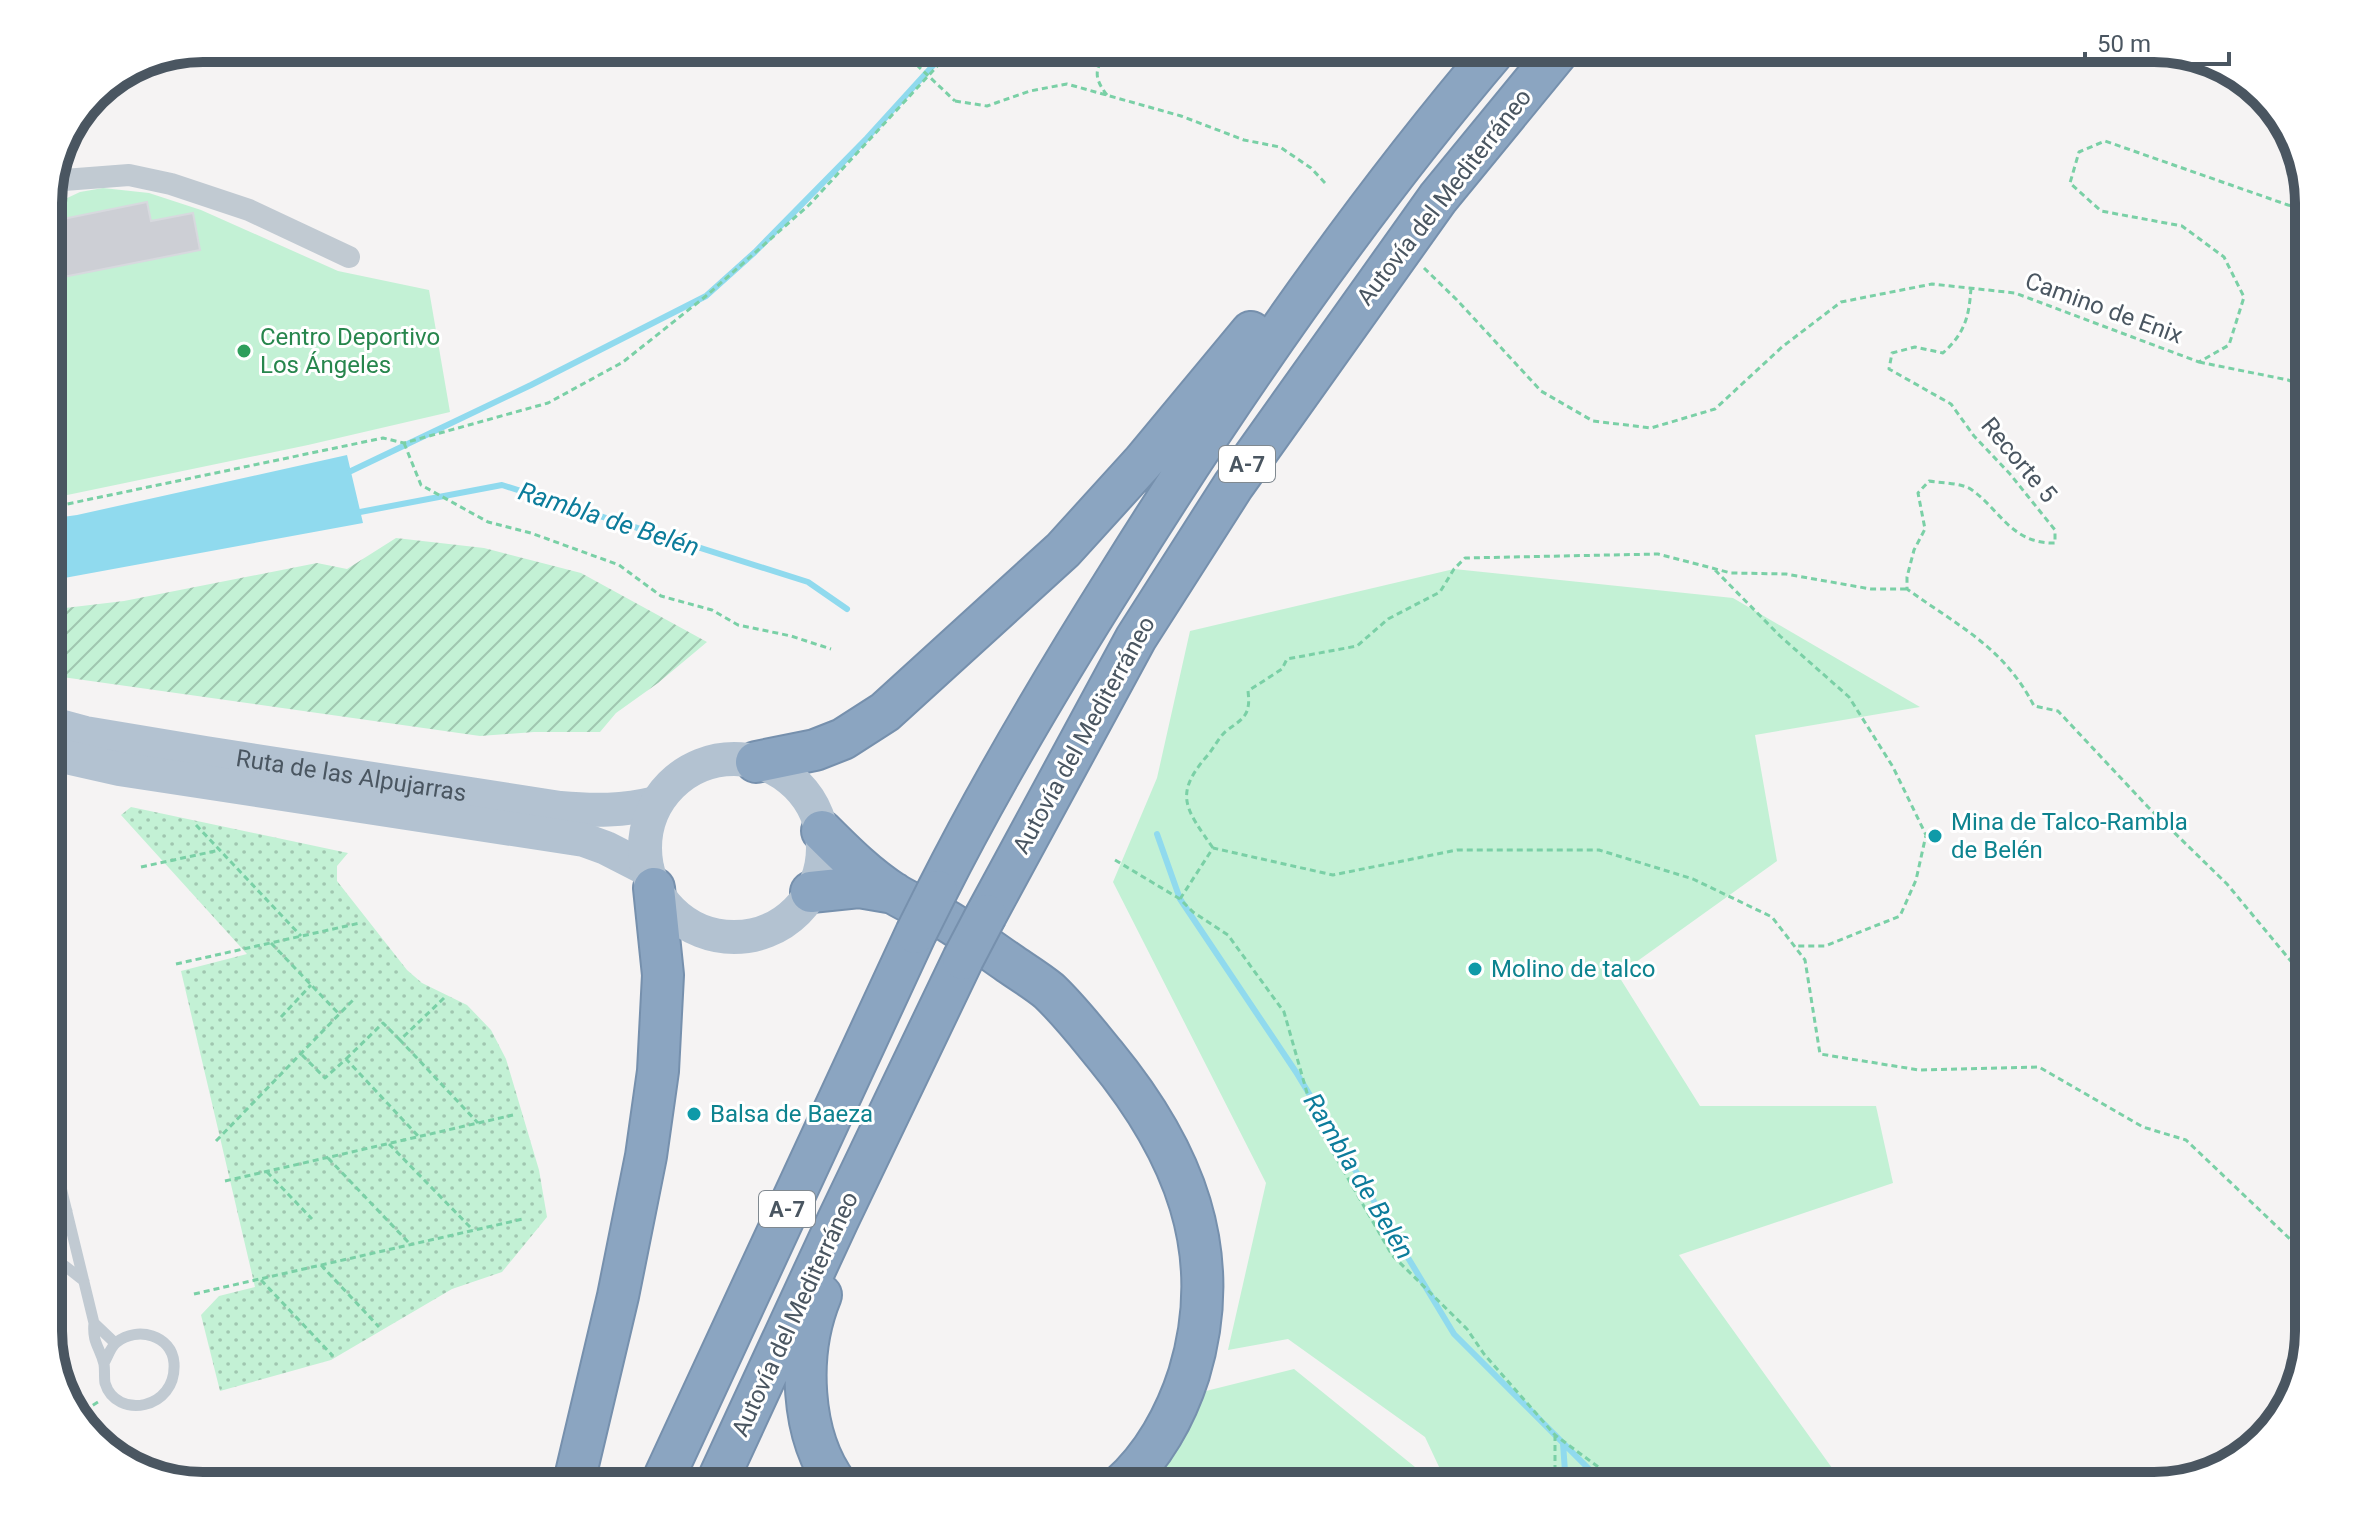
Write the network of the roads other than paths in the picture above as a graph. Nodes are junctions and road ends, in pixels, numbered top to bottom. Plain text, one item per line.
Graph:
1 (1486, 62) edge
2 (1550, 62) edge
3 (64, 180) edge
4 (1379, 196) junction
5 (349, 257) dead end
6 (62, 727) edge
7 (62, 756) edge
8 (756, 762) junction
9 (656, 803) junction
10 (822, 831) junction
11 (650, 878) junction
12 (811, 892) junction
13 (894, 893) junction
14 (62, 1191) edge
15 (67, 1211) junction
16 (62, 1217) edge
17 (838, 1220) junction
18 (62, 1265) edge
19 (84, 1281) junction
20 (94, 1323) junction
21 (115, 1343) junction
22 (104, 1363) junction
23 (576, 1472) edge
24 (666, 1472) edge
25 (721, 1472) edge
26 (827, 1472) edge
27 (1132, 1472) edge

1 - 4 highway, Autovía del Mediterráneo / A-7
2 - 17 highway, Autovía del Mediterráneo / A-7, bridge
3 - 5 street
4 - 8 highway
4 - 24 highway, Autovía del Mediterráneo / A-7, bridge
6 - 9 main road, Ruta de las Alpujarras
7 - 11 main road, Ruta de las Alpujarras
8 - 9 main road
8 - 10 main road
9 - 11 main road
10 - 12 main road
10 - 13 highway
11 - 12 main road
11 - 23 highway
12 - 13 highway
13 - 27 highway
14 - 15 lane
15 - 16 lane
15 - 19 lane
17 - 25 highway, Autovía del Mediterráneo / A-7
17 - 26 highway
18 - 19 lane
19 - 20 lane
20 - 21 lane
20 - 22 lane
21 - 22 lane
21 - 22 lane

